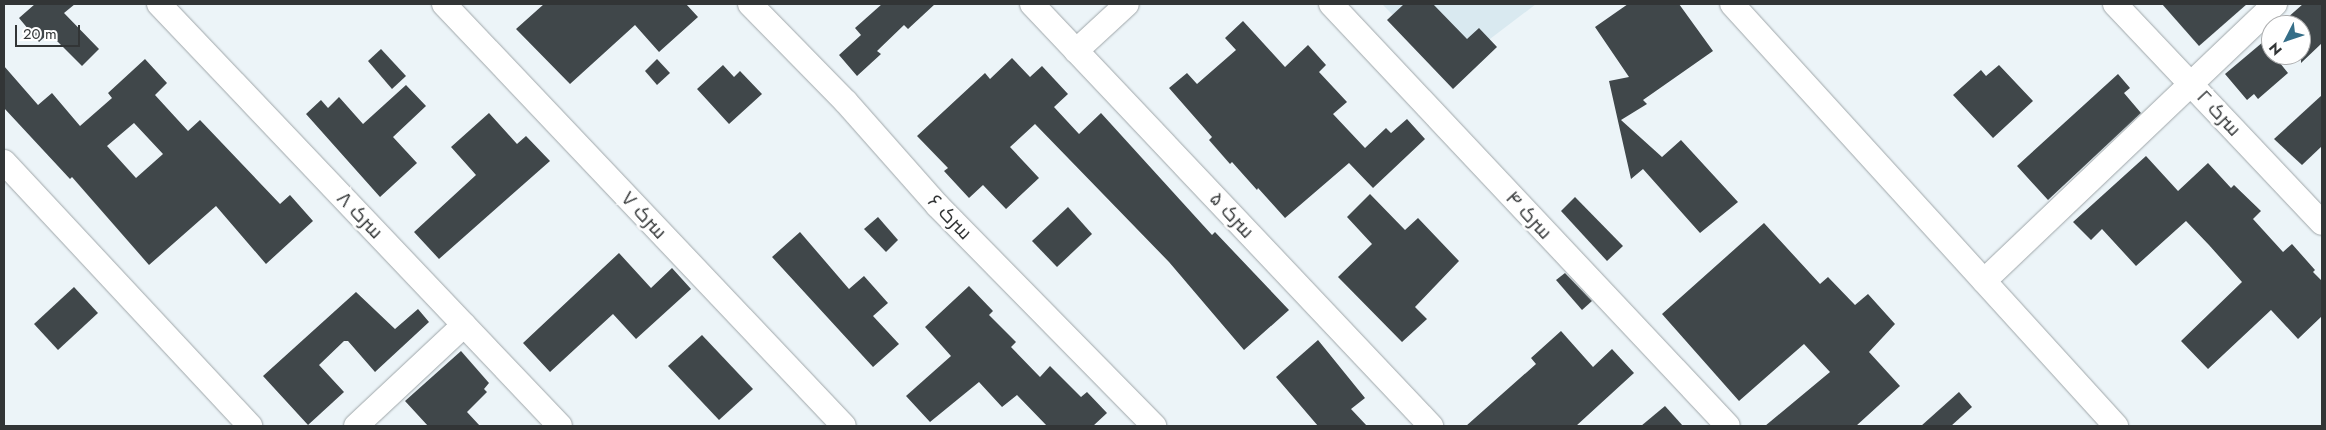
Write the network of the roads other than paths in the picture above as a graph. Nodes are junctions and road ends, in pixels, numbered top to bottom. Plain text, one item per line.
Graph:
1 (159, 4) edge
2 (444, 4) edge
3 (750, 4) edge
4 (1032, 4) edge
5 (1127, 4) edge
6 (1331, 4) edge
7 (1732, 4) edge
8 (2115, 4) edge
9 (2275, 4) edge
10 (1076, 51) junction
11 (2192, 84) junction
12 (4, 162) edge
13 (2322, 223) edge
14 (1984, 281) junction
15 (464, 325) junction
16 (250, 426) edge
17 (356, 426) edge
18 (560, 426) edge
19 (844, 426) edge
20 (1154, 426) edge
21 (1431, 426) edge
22 (1728, 426) edge
23 (2116, 426) edge

1 - 15 street, سرک ۸
2 - 19 street, سرک ۷
3 - 20 street, سرک ۶
4 - 10 street, سرک ۵
5 - 10 street
6 - 22 street, سرک ۴
7 - 14 street
8 - 11 street, سرک ۲
9 - 11 street
10 - 21 street, سرک ۵
11 - 13 street, سرک ۲
11 - 14 street
12 - 16 street
14 - 23 street
15 - 17 street
15 - 18 street, سرک ۸

